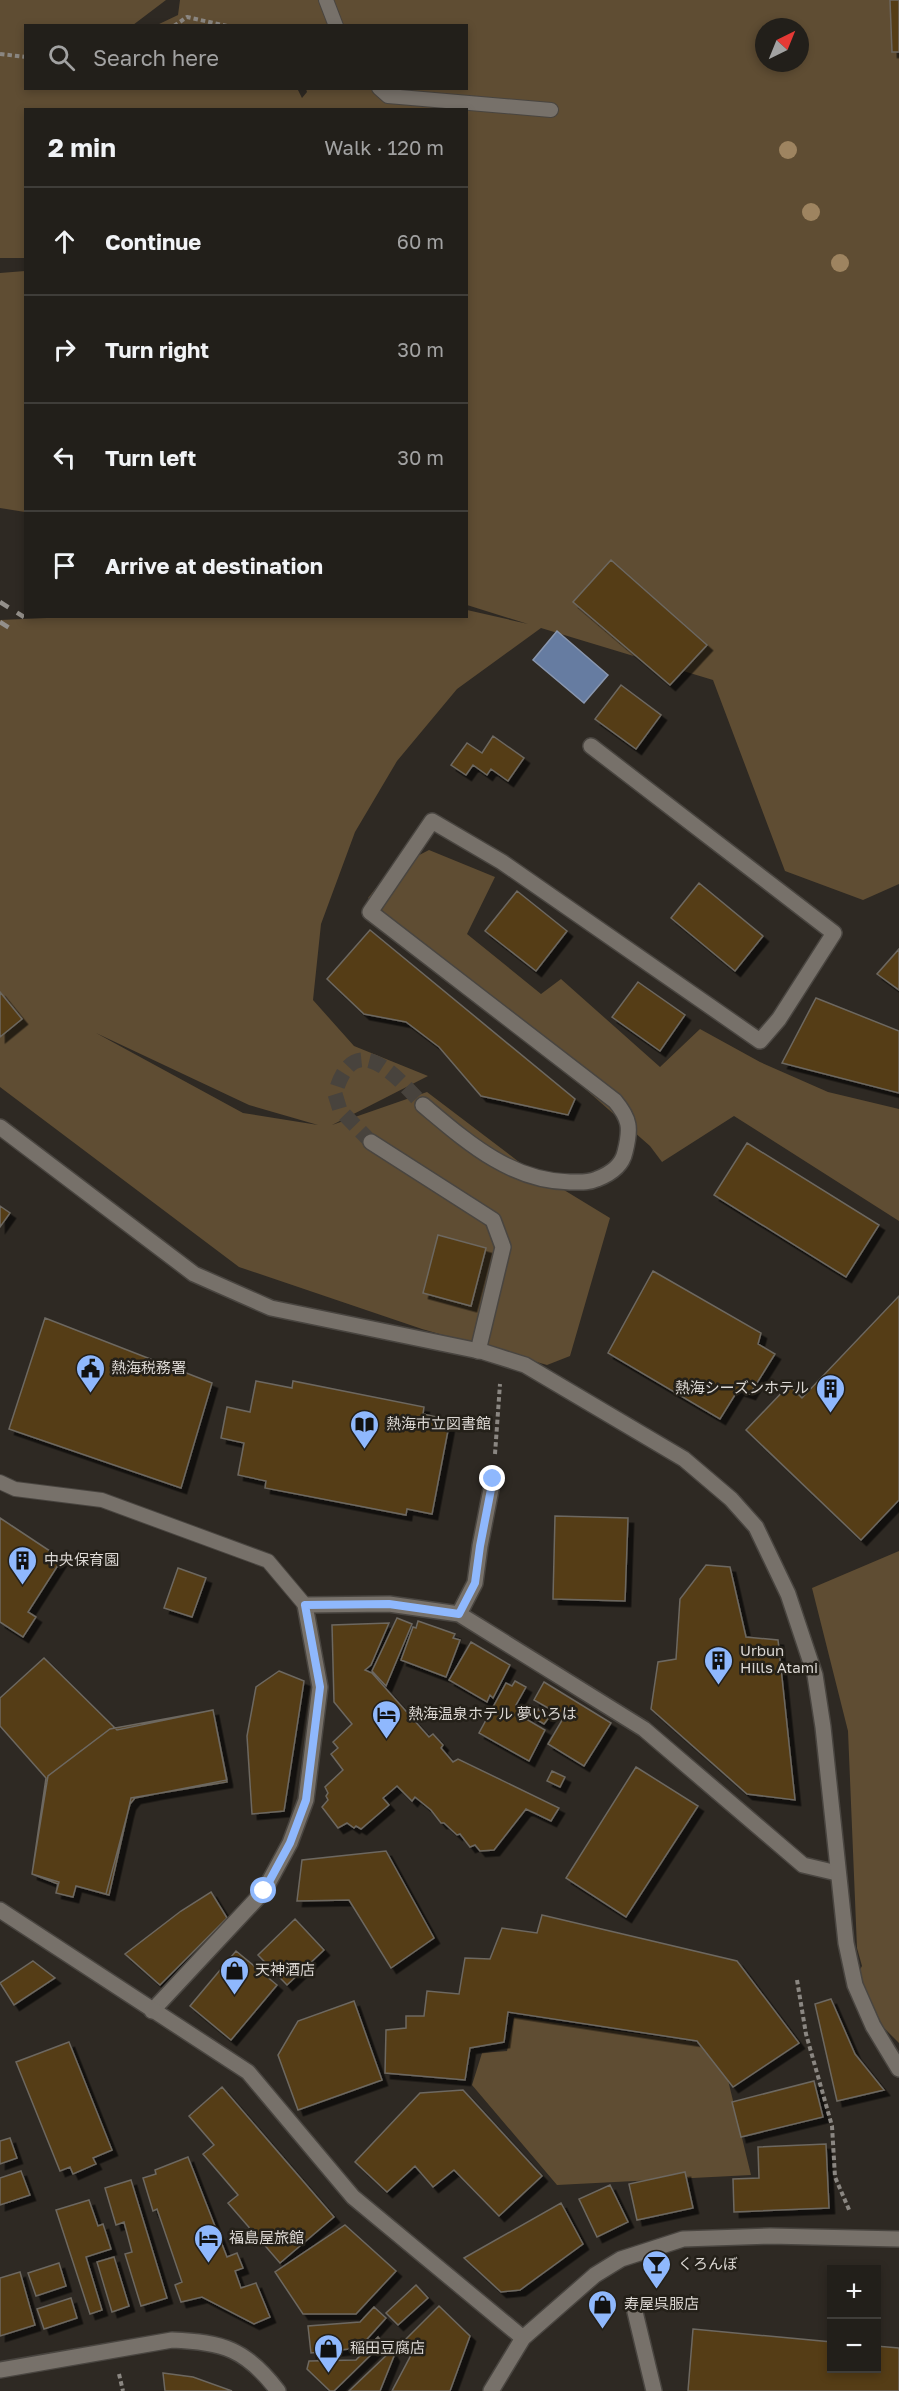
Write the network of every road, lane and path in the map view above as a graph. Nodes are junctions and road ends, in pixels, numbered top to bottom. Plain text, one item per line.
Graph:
1 (326, 0) edge
2 (177, 24) edge
3 (218, 24) edge
4 (335, 24) edge
5 (0, 54) edge
6 (24, 57) edge
7 (381, 90) edge
8 (551, 110) dead end
9 (591, 746) dead end
10 (423, 1105) tunnel mouth
11 (0, 1127) edge
12 (371, 1142) tunnel mouth
13 (478, 1351) junction
14 (501, 1357) junction
15 (493, 1479) joint
16 (0, 1482) edge
17 (305, 1605) junction
18 (459, 1614) junction
19 (837, 1873) junction
20 (0, 1910) edge
21 (796, 1980) dead end
22 (152, 2011) junction
23 (899, 2069) edge
24 (861, 2238) junction
25 (899, 2239) edge
26 (634, 2310) dead end
27 (523, 2338) junction
28 (0, 2370) edge
29 (278, 2391) edge
30 (491, 2391) edge
31 (654, 2391) edge

1 - 4 lane
2 - 3 path
5 - 6 path
7 - 8 lane
9 - 10 street
11 - 13 street
12 - 13 street
13 - 14 street
14 - 15 path
14 - 19 street
15 - 18 street
16 - 17 lane
17 - 18 street
17 - 22 street
18 - 19 street
19 - 23 street
20 - 22 street
21 - 24 path
22 - 27 street
24 - 25 street
24 - 27 street
26 - 31 street
27 - 30 street
28 - 29 street

